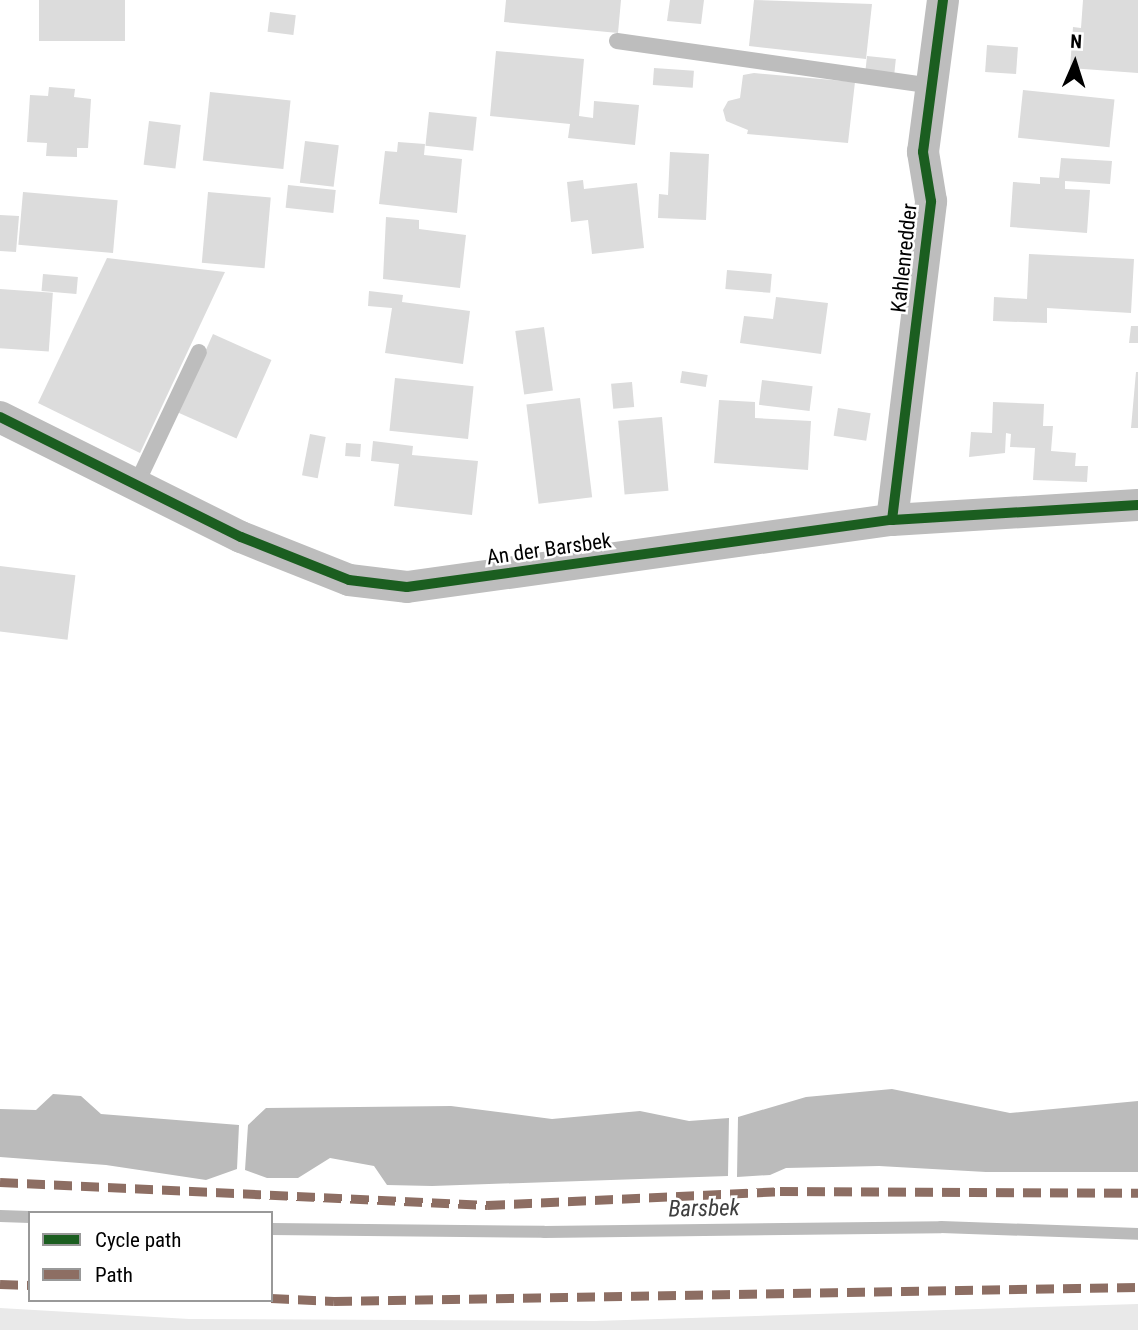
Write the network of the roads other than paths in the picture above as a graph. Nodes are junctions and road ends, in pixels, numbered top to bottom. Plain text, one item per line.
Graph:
1 (943, 0) edge
2 (617, 41) dead end
3 (932, 86) junction
4 (199, 352) dead end
5 (0, 417) edge
6 (136, 485) junction
7 (1138, 505) edge
8 (892, 520) junction

1 - 3 street, Kahlenredder
2 - 3 lane
3 - 8 street, Kahlenredder
4 - 6 lane
5 - 6 street, An der Barsbek
6 - 8 street, An der Barsbek
7 - 8 street, An der Barsbek

